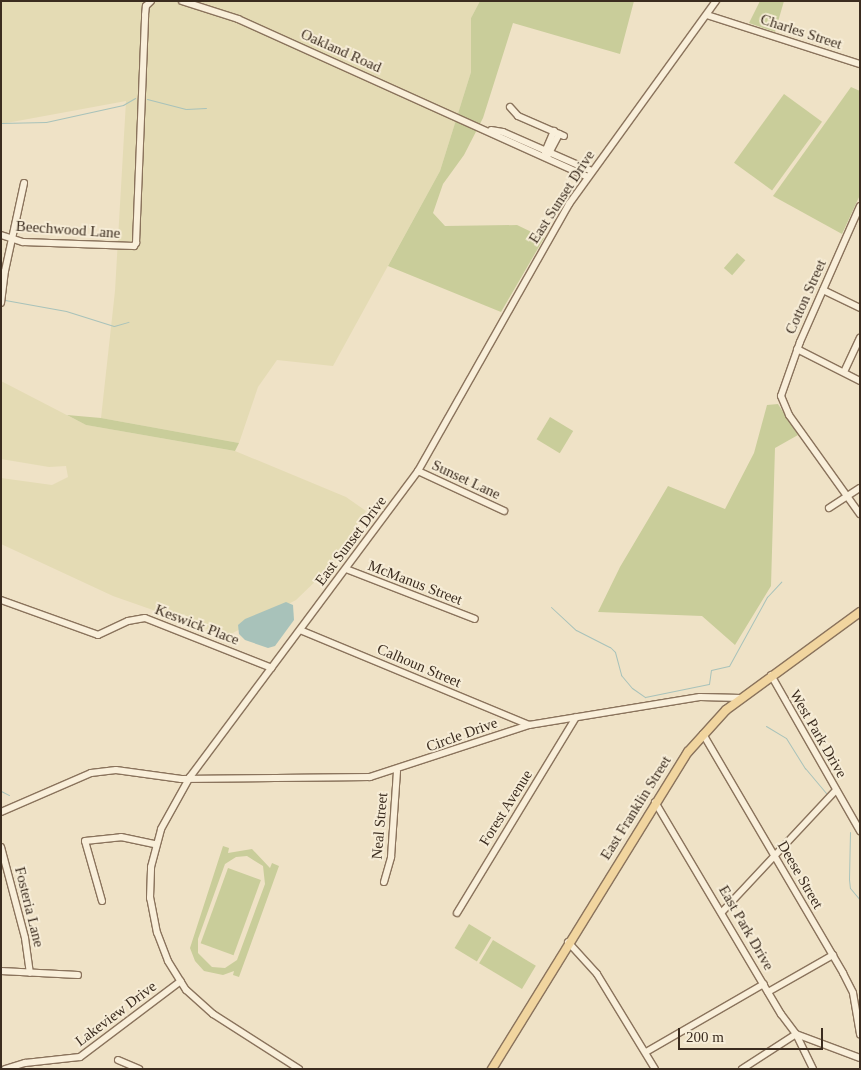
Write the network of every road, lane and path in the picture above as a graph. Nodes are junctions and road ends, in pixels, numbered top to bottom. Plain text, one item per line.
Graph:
1 (151, 1) edge
2 (182, 1) edge
3 (716, 1) edge
4 (707, 15) junction
5 (860, 64) edge
6 (510, 107) dead end
7 (489, 130) junction
8 (548, 151) junction
9 (546, 158) junction
10 (590, 174) junction
11 (24, 183) dead end
12 (860, 206) edge
13 (1, 236) edge
14 (12, 240) junction
15 (823, 290) junction
16 (1, 303) edge
17 (860, 308) edge
18 (860, 338) edge
19 (797, 349) junction
20 (844, 372) junction
21 (860, 381) edge
22 (418, 471) junction
23 (860, 488) edge
24 (847, 496) junction
25 (829, 508) dead end
26 (504, 510) dead end
27 (860, 514) edge
28 (346, 570) junction
29 (1, 600) edge
30 (860, 612) edge
31 (475, 619) dead end
32 (300, 630) junction
33 (272, 668) junction
34 (771, 676) junction
35 (741, 698) junction
36 (576, 717) junction
37 (529, 725) junction
38 (703, 734) junction
39 (397, 771) junction
40 (190, 777) junction
41 (836, 790) junction
42 (655, 802) junction
43 (1, 812) edge
44 (860, 831) edge
45 (155, 844) junction
46 (1, 847) edge
47 (775, 854) junction
48 (384, 882) dead end
49 (102, 901) dead end
50 (722, 912) junction
51 (457, 914) dead end
52 (568, 942) junction
53 (833, 955) junction
54 (1, 971) edge
55 (30, 973) junction
56 (78, 975) dead end
57 (181, 981) junction
58 (764, 984) junction
59 (768, 992) junction
60 (796, 1034) junction
61 (860, 1034) edge
62 (646, 1052) junction
63 (860, 1058) edge
64 (118, 1060) dead end
65 (5, 1069) edge
66 (139, 1069) edge
67 (299, 1069) edge
68 (492, 1069) edge
69 (654, 1069) edge
70 (742, 1069) edge
71 (813, 1069) edge

1 - 14 street, Beechwood Lane
2 - 7 street, Oakland Road
3 - 4 street, East Sunset Drive
4 - 5 street, Charles Street
4 - 10 street, East Sunset Drive
6 - 8 street
7 - 8 street, Oakland Road
7 - 9 street, Oakland Road
8 - 9 street
8 - 10 street, Oakland Road
9 - 10 street, Oakland Road
10 - 22 street, East Sunset Drive
11 - 14 street
12 - 15 street, Cotton Street
13 - 14 street, Beechwood Lane
14 - 16 street
15 - 17 street
15 - 19 street, Cotton Street
18 - 20 street
19 - 20 street
19 - 24 street, Cotton Street
20 - 21 street
22 - 26 street, Sunset Lane
22 - 28 street, East Sunset Drive
23 - 24 street
24 - 25 street
24 - 27 street
28 - 31 street, McManus Street
28 - 32 street, East Sunset Drive
29 - 33 street, Keswick Place
30 - 34 main road, East Franklin Street
32 - 33 street, East Sunset Drive
32 - 37 street, Calhoun Street
33 - 40 street, East Sunset Drive
34 - 35 main road, East Franklin Street
34 - 41 street, West Park Drive
35 - 36 street, Circle Drive
35 - 38 main road, East Franklin Street
36 - 37 street, Circle Drive
36 - 51 street, Forest Avenue
37 - 39 street, Circle Drive
38 - 42 main road, East Franklin Street
38 - 47 street, Deese Street
39 - 40 street, Circle Drive
39 - 48 street, Neal Street
40 - 43 street, Circle Drive
40 - 45 street, East Sunset Drive
41 - 44 street, West Park Drive
41 - 47 street
42 - 50 street, East Park Drive
42 - 52 main road, East Franklin Street
45 - 49 street
45 - 57 street, East Sunset Drive
46 - 55 street, Fosteria Lane
47 - 50 street
47 - 53 street, Deese Street
50 - 58 street, East Park Drive
52 - 62 street
52 - 68 main road, East Franklin Street
53 - 59 street
53 - 61 street, Deese Street
54 - 55 street
55 - 56 street
57 - 65 street, Lakeview Drive
57 - 67 street, East Sunset Drive
58 - 59 street, East Park Drive
58 - 62 street
59 - 60 street, East Park Drive
60 - 63 street
60 - 70 street
60 - 71 street, East Park Drive
62 - 69 street
64 - 66 street

